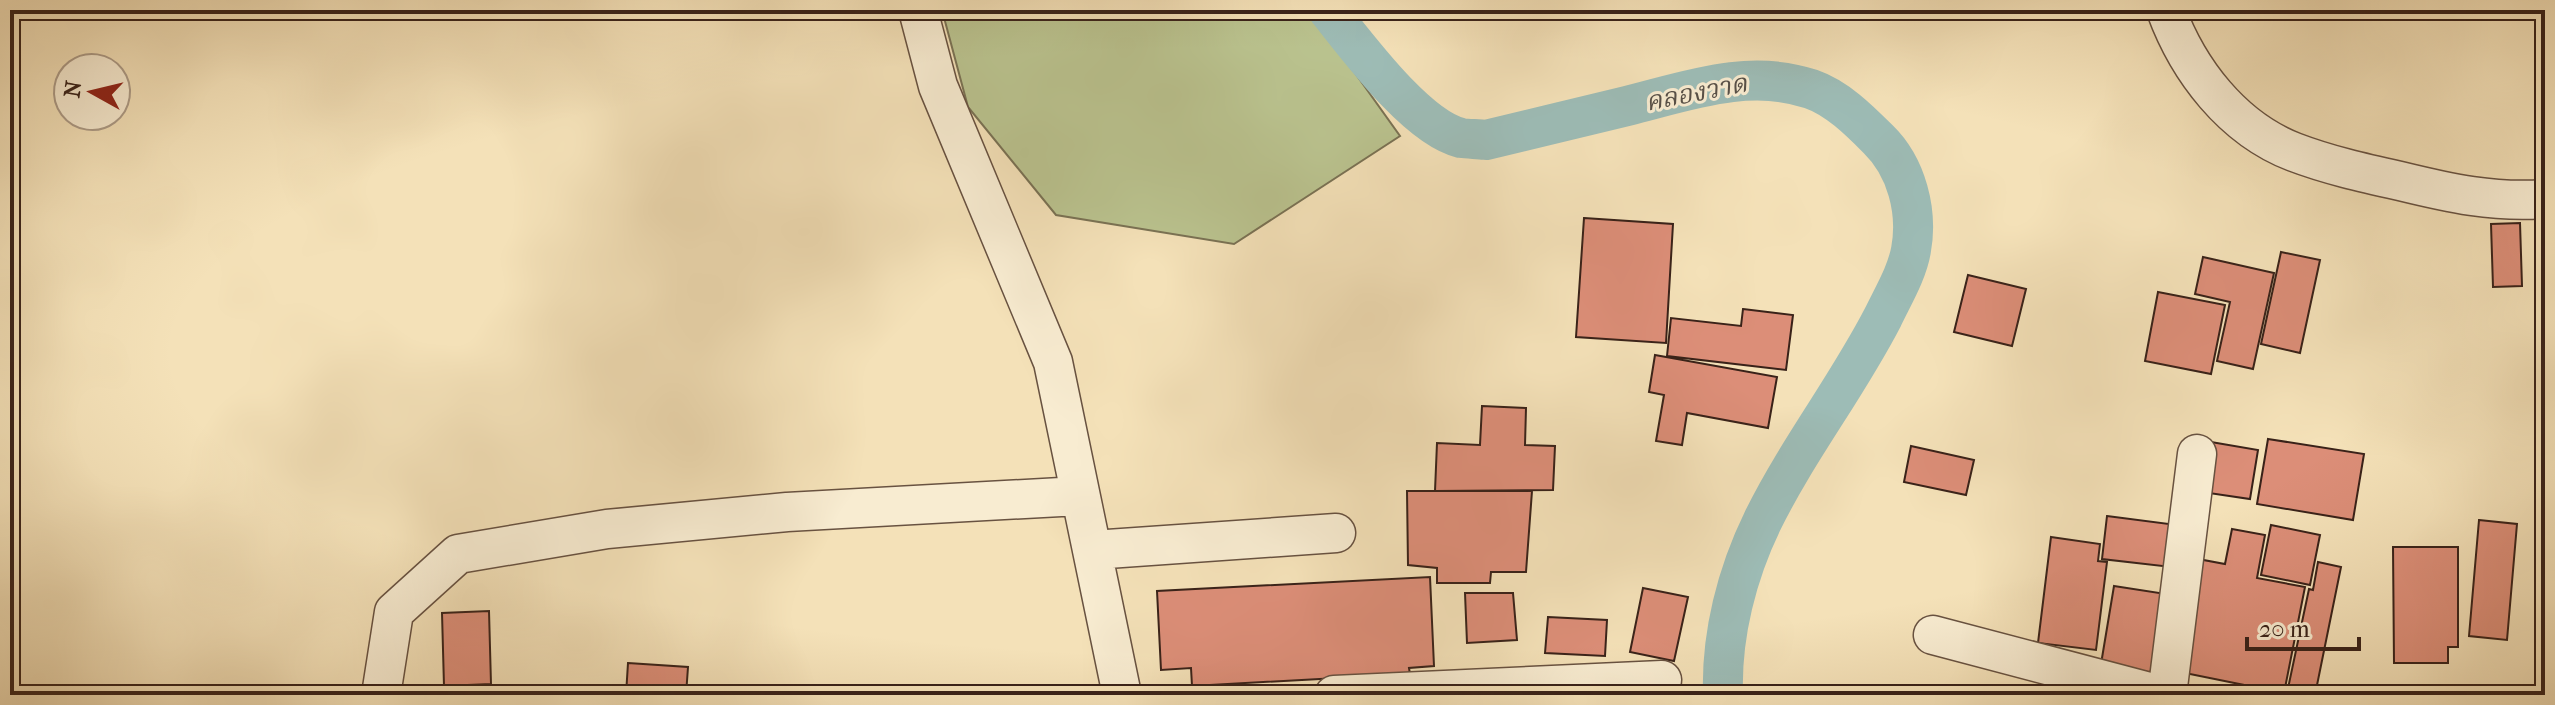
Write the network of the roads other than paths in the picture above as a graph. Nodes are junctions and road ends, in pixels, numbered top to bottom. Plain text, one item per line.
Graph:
1 (918, 10) edge
2 (2166, 10) edge
3 (2545, 199) edge
4 (2197, 454) dead end
5 (1079, 496) junction
6 (1336, 533) dead end
7 (1093, 550) junction
8 (1933, 635) dead end
9 (1662, 680) dead end
10 (381, 695) edge
11 (1122, 695) edge
12 (1334, 695) edge
13 (2164, 695) edge

1 - 5 street
2 - 3 street
4 - 13 street
5 - 7 street
5 - 10 street
6 - 7 street
7 - 11 street
8 - 13 street
9 - 12 street

